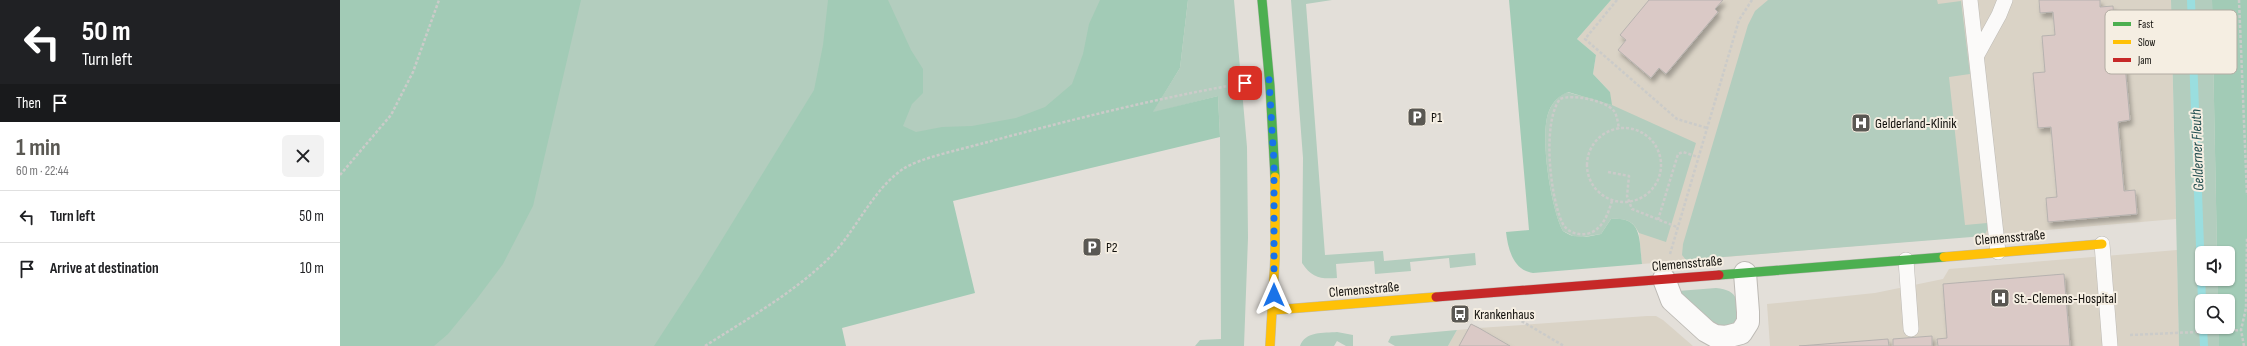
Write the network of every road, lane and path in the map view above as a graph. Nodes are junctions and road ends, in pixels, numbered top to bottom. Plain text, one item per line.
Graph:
1 (439, 0) edge
2 (1262, 0) edge
3 (1617, 0) edge
4 (1752, 0) edge
5 (1970, 0) edge
6 (2005, 0) edge
7 (2239, 0) edge
8 (1977, 55) junction
9 (1269, 79) junction
10 (1707, 128) junction
11 (1619, 129) junction
12 (1698, 157) junction
13 (1608, 172) dead end
14 (340, 174) edge
15 (2247, 195) edge
16 (1612, 201) junction
17 (1628, 203) junction
18 (1658, 220) junction
19 (1678, 227) junction
20 (2247, 237) edge
21 (2102, 244) joint
22 (1998, 252) junction
23 (1906, 260) junction
24 (1745, 273) junction
25 (1664, 280) junction
26 (1498, 292) junction
27 (1274, 310) junction
28 (1911, 328) dead end
29 (2241, 330) junction
30 (2110, 341) edge
31 (705, 346) edge
32 (1270, 346) edge
33 (1564, 346) edge
34 (2244, 346) edge

1 - 14 path
2 - 9 street
3 - 10 path
4 - 10 path
5 - 8 lane
6 - 8 lane
7 - 15 path
8 - 22 lane
9 - 27 street
9 - 31 path
10 - 12 path
11 - 16 path
11 - 16 path
11 - 17 path
12 - 18 path
12 - 19 path
13 - 17 path
16 - 17 path
17 - 18 path
18 - 19 path
19 - 25 path
20 - 29 path
21 - 22 street, Clemensstraße
21 - 30 lane
22 - 23 street, Clemensstraße
23 - 24 street, Clemensstraße
23 - 28 lane
24 - 25 street, Clemensstraße
24 - 25 street
25 - 26 street, Clemensstraße
26 - 27 street, Clemensstraße
26 - 33 path
27 - 32 street
29 - 30 path
29 - 34 path

